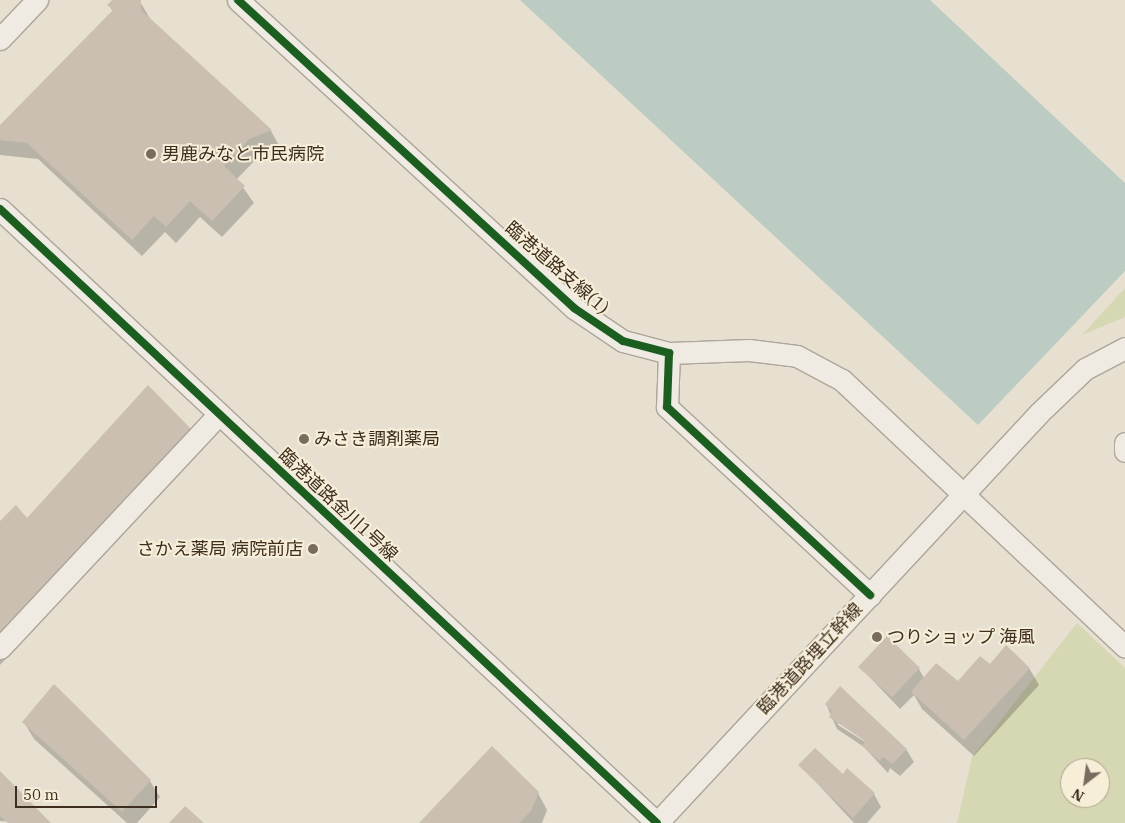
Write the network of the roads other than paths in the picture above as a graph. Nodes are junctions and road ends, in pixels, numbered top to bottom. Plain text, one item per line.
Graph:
1 (37, 0) edge
2 (238, 0) edge
3 (0, 39) edge
4 (0, 208) edge
5 (1125, 348) edge
6 (668, 353) junction
7 (218, 414) junction
8 (1125, 443) edge
9 (1125, 451) edge
10 (963, 495) junction
11 (870, 595) junction
12 (1125, 647) edge
13 (0, 648) edge
14 (657, 823) edge

1 - 3 street
2 - 6 street, 臨港道路支線(1)
4 - 7 street, 臨港道路金川1号線
5 - 10 street, 臨港道路埋立幹線
6 - 10 street, 臨港道路支線(1)
6 - 11 street
7 - 13 street
7 - 14 street, 臨港道路金川1号線
8 - 9 street
10 - 11 street, 臨港道路埋立幹線
10 - 12 street, 臨港道路支線(1)
11 - 14 street, 臨港道路埋立幹線

